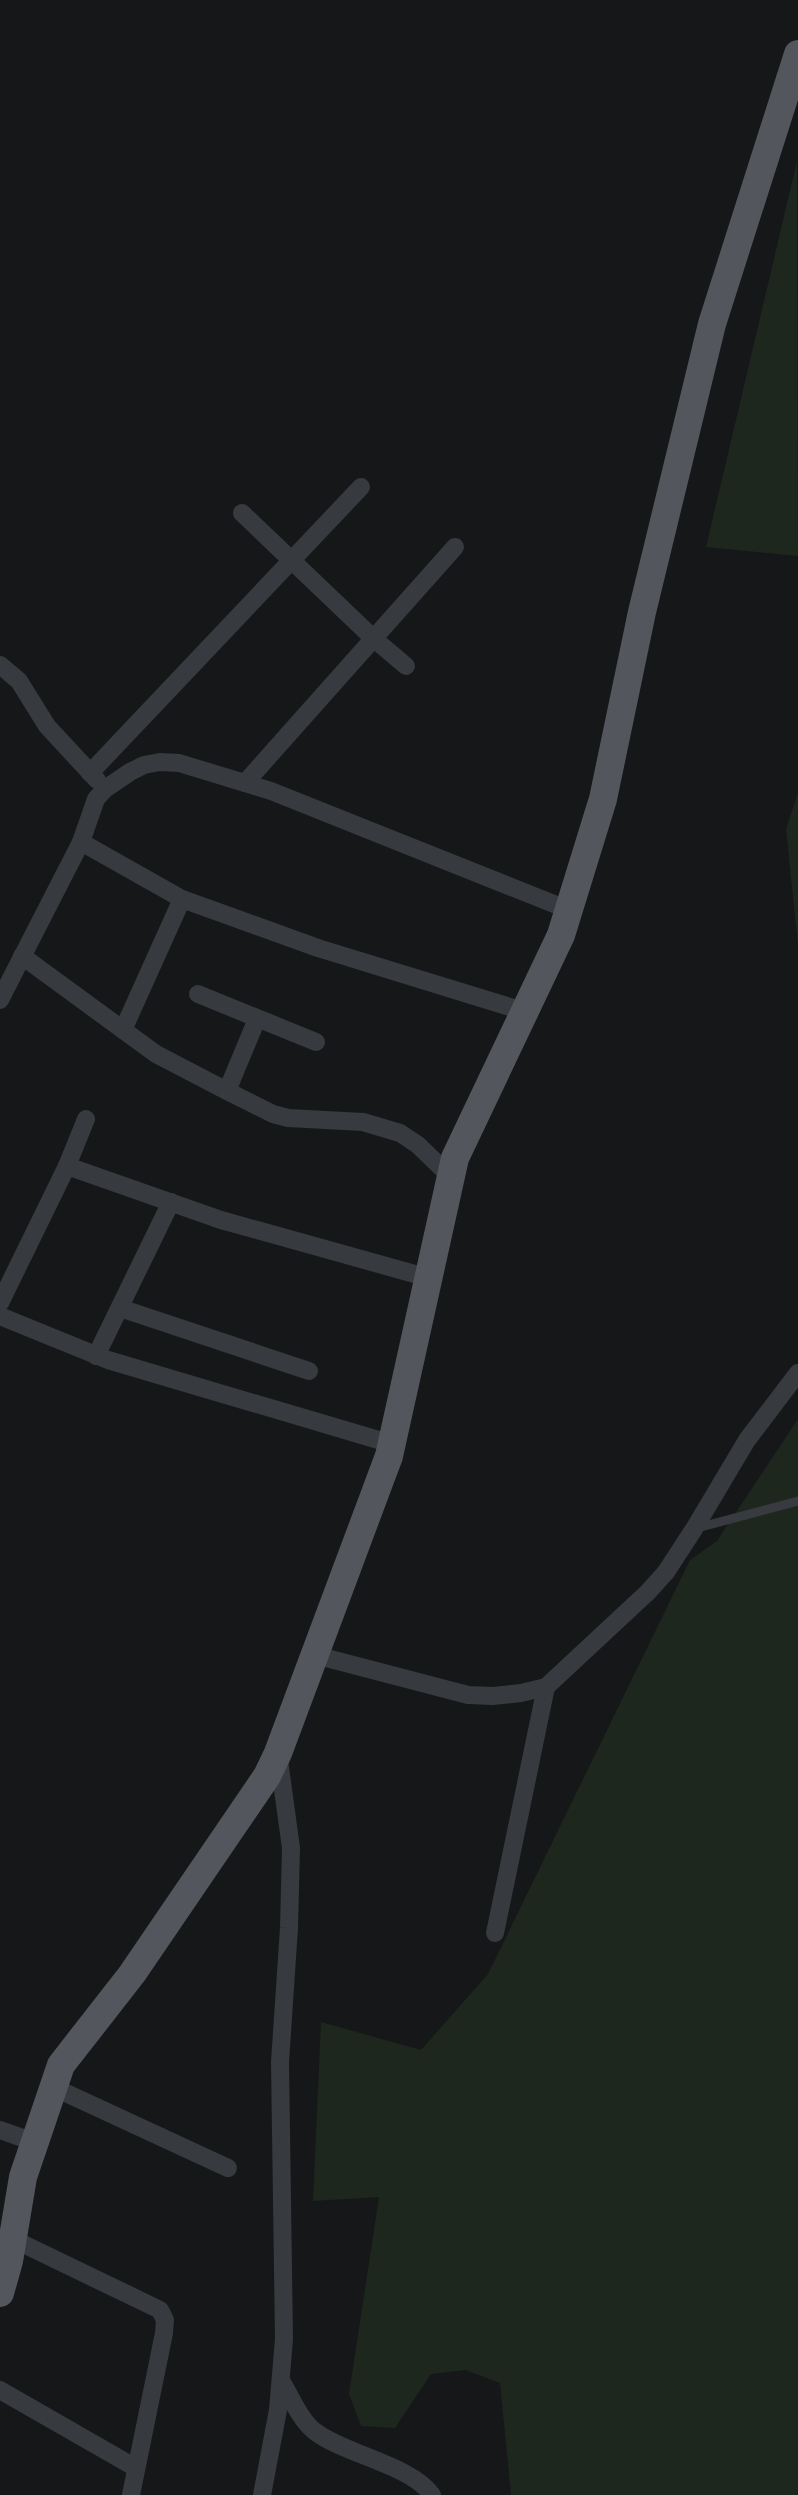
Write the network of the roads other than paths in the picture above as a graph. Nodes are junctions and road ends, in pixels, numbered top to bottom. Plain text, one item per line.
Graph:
1 (798, 54) edge
2 (361, 487) dead end
3 (242, 513) dead end
4 (455, 547) dead end
5 (293, 559) junction
6 (374, 638) junction
7 (0, 665) edge
8 (406, 666) dead end
9 (90, 773) junction
10 (245, 783) junction
11 (105, 789) junction
12 (81, 842) junction
13 (182, 899) junction
14 (569, 910) junction
15 (22, 956) junction
16 (198, 994) dead end
17 (0, 1000) edge
18 (523, 1011) junction
19 (257, 1019) junction
20 (122, 1030) junction
21 (316, 1042) dead end
22 (227, 1091) junction
23 (86, 1119) dead end
24 (67, 1166) junction
25 (451, 1177) junction
26 (171, 1202) junction
27 (429, 1278) junction
28 (0, 1303) edge
29 (120, 1308) junction
30 (0, 1316) edge
31 (96, 1356) junction
32 (309, 1371) dead end
33 (798, 1374) edge
34 (392, 1444) junction
35 (798, 1501) edge
36 (694, 1529) junction
37 (315, 1655) junction
38 (546, 1686) junction
39 (278, 1753) junction
40 (494, 1933) dead end
41 (53, 2088) junction
42 (0, 2130) edge
43 (34, 2142) junction
44 (228, 2168) dead end
45 (7, 2253) edge
46 (0, 2293) edge
47 (282, 2382) junction
48 (0, 2390) edge
49 (136, 2468) junction
50 (131, 2495) edge
51 (262, 2495) edge
52 (432, 2495) edge

1 - 14 main road
2 - 5 street
3 - 5 street
4 - 6 street
5 - 6 street
5 - 9 street
6 - 8 street
6 - 10 street
7 - 9 street
9 - 11 street
10 - 11 street
10 - 14 street
11 - 12 street
12 - 13 street
12 - 15 street
13 - 18 street
13 - 20 street
14 - 18 main road
15 - 17 street
15 - 20 street
16 - 19 street
18 - 25 main road
19 - 21 street
19 - 22 street
20 - 22 street
22 - 25 street
23 - 24 street
24 - 26 street
24 - 28 street
25 - 27 main road
26 - 27 street
26 - 29 street
27 - 34 main road
29 - 31 street
29 - 32 street
30 - 31 street
31 - 34 street
33 - 36 street
34 - 37 main road
35 - 36 lane
36 - 38 street
37 - 38 street
37 - 39 main road
38 - 40 street
39 - 41 main road
39 - 47 street
41 - 43 main road
41 - 44 street
42 - 43 street
43 - 45 main road
45 - 46 main road
45 - 49 street
47 - 51 street
47 - 52 street
48 - 49 street
49 - 50 street

